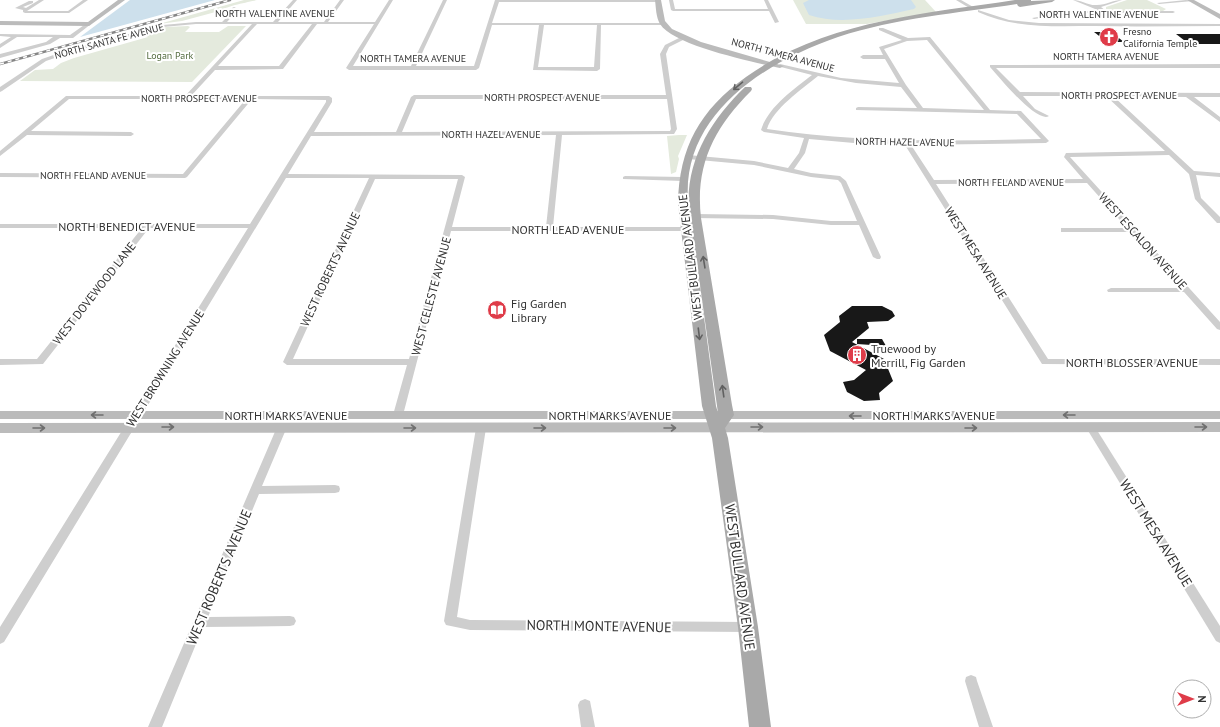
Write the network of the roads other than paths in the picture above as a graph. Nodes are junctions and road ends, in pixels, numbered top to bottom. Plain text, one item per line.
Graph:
1 (41, 0) edge
2 (86, 0) edge
3 (122, 0) edge
4 (294, 0) edge
5 (342, 0) edge
6 (391, 0) edge
7 (445, 0) edge
8 (497, 0) edge
9 (550, 0) edge
10 (601, 0) edge
11 (658, 0) edge
12 (671, 0) edge
13 (766, 0) edge
14 (958, 0) edge
15 (1028, 0) edge
16 (1052, 0) edge
17 (1075, 0) edge
18 (1120, 0) edge
19 (1152, 0) edge
20 (1191, 0) edge
21 (1160, 3) junction
22 (1097, 7) junction
23 (234, 8) dead end
24 (26, 9) junction
25 (771, 10) junction
26 (977, 10) junction
27 (1105, 12) junction
28 (1220, 17) edge
29 (1034, 18) dead end
30 (777, 22) dead end
31 (223, 23) junction
32 (256, 23) junction
33 (274, 23) junction
34 (316, 23) junction
35 (325, 23) junction
36 (376, 23) junction
37 (0, 24) edge
38 (90, 24) junction
39 (173, 24) joint
40 (490, 24) junction
41 (542, 24) junction
42 (599, 24) junction
43 (663, 24) junction
44 (1220, 25) edge
45 (881, 29) junction
46 (0, 35) edge
47 (16, 36) junction
48 (59, 36) junction
49 (683, 38) junction
50 (907, 40) junction
51 (0, 46) edge
52 (0, 56) edge
53 (863, 57) dead end
54 (885, 57) junction
55 (770, 63) junction
56 (780, 66) junction
57 (1220, 66) edge
58 (213, 68) junction
59 (413, 68) junction
60 (816, 75) junction
61 (903, 85) junction
62 (0, 90) edge
63 (1018, 94) junction
64 (1106, 94) junction
65 (1188, 95) junction
66 (1220, 95) edge
67 (669, 97) junction
68 (186, 98) junction
69 (250, 98) junction
70 (329, 98) joint
71 (858, 110) dead end
72 (922, 111) junction
73 (988, 111) junction
74 (1046, 116) dead end
75 (1220, 120) edge
76 (25, 133) junction
77 (131, 134) dead end
78 (310, 134) junction
79 (398, 134) junction
80 (559, 134) junction
81 (807, 137) junction
82 (907, 143) junction
83 (1170, 153) junction
84 (0, 154) edge
85 (694, 158) junction
86 (789, 171) junction
87 (1192, 173) junction
88 (0, 175) edge
89 (1220, 175) edge
90 (283, 176) junction
91 (373, 176) junction
92 (625, 178) dead end
93 (683, 179) junction
94 (1090, 181) junction
95 (932, 182) junction
96 (694, 193) junction
97 (696, 216) junction
98 (1220, 221) edge
99 (861, 224) junction
100 (148, 225) junction
101 (0, 226) edge
102 (253, 226) junction
103 (449, 229) junction
104 (549, 229) junction
105 (686, 229) junction
106 (1064, 230) dead end
107 (1133, 230) junction
108 (877, 257) dead end
109 (1111, 290) dead end
110 (1187, 290) junction
111 (698, 302) junction
112 (711, 314) junction
113 (1220, 327) edge
114 (0, 362) edge
115 (413, 362) junction
116 (1045, 362) joint
117 (1220, 362) edge
118 (0, 415) edge
119 (136, 415) junction
120 (398, 415) junction
121 (513, 415) junction
122 (960, 415) junction
123 (1186, 415) junction
124 (1220, 415) edge
125 (718, 419) junction
126 (129, 427) junction
127 (282, 427) junction
128 (328, 427) junction
129 (0, 428) edge
130 (465, 428) junction
131 (481, 428) junction
132 (869, 428) junction
133 (1092, 428) junction
134 (1220, 428) edge
135 (334, 489) dead end
136 (256, 490) junction
137 (290, 621) dead end
138 (200, 622) junction
139 (748, 627) junction
140 (1220, 637) edge
141 (0, 638) edge
142 (971, 681) dead end
143 (585, 705) dead end
144 (155, 727) edge
145 (588, 727) edge
146 (760, 727) edge
147 (986, 727) edge

1 - 24 street
1 - 24 street
2 - 24 street
3 - 38 main road
4 - 33 street
5 - 35 street
6 - 36 street
7 - 59 street
8 - 9 street
8 - 40 street
9 - 10 street
10 - 11 street
11 - 43 main road
12 - 25 street
13 - 25 street
14 - 26 street, NORTH VALENTINE AVENUE
15 - 26 main road
16 - 26 main road
17 - 22 street
18 - 22 street
19 - 21 street
20 - 21 street
20 - 28 main road
21 - 27 street
22 - 27 street
23 - 31 street
25 - 30 street
26 - 44 street, NORTH VALENTINE AVENUE
26 - 45 main road
26 - 55 main road
27 - 29 street
31 - 32 street, NORTH VALENTINE AVENUE
31 - 39 street, NORTH VALENTINE AVENUE
32 - 33 street, NORTH VALENTINE AVENUE
32 - 58 street
33 - 34 street, NORTH VALENTINE AVENUE
34 - 35 street, NORTH VALENTINE AVENUE
34 - 58 street
35 - 36 street, NORTH VALENTINE AVENUE
36 - 59 street, NORTH TAMERA AVENUE
37 - 38 main road
38 - 48 street
39 - 62 street, NORTH SANTA FE AVENUE
40 - 41 street
40 - 59 street, NORTH TAMERA AVENUE
41 - 42 street
41 - 42 street
42 - 43 street
43 - 49 main road
45 - 50 street
45 - 56 main road
46 - 47 street
47 - 48 street
47 - 51 street
48 - 52 street
49 - 55 main road, NORTH TAMERA AVENUE
49 - 67 street
50 - 54 street
50 - 73 street
53 - 54 street
54 - 61 street
55 - 56 main road, NORTH TAMERA AVENUE
55 -> 85 main road
56 - 60 street, NORTH TAMERA AVENUE
56 - 85 main road
57 - 63 street, NORTH TAMERA AVENUE
58 - 68 street
60 - 61 street, NORTH TAMERA AVENUE
60 - 81 street, NORTH HAZEL AVENUE
61 - 72 street
63 - 64 street, NORTH PROSPECT AVENUE
63 - 74 street
64 - 65 street, NORTH PROSPECT AVENUE
64 - 83 street
65 - 66 street, NORTH PROSPECT AVENUE
65 - 75 street
67 - 79 street, NORTH PROSPECT AVENUE
67 - 80 street, NORTH HAZEL AVENUE
68 - 69 street, NORTH PROSPECT AVENUE
68 - 76 street, NORTH PROSPECT AVENUE
69 - 70 street, NORTH PROSPECT AVENUE
69 - 88 street, NORTH FELAND AVENUE
70 - 78 street, WEST BROWNING AVENUE
71 - 72 street
72 - 73 street
73 - 82 street, NORTH HAZEL AVENUE
76 - 77 street
76 - 84 street
78 - 79 street, NORTH HAZEL AVENUE
78 - 90 street, WEST BROWNING AVENUE
79 - 80 street, NORTH HAZEL AVENUE
80 - 104 street
81 - 82 street, NORTH HAZEL AVENUE
81 - 86 street
82 - 95 street, WEST MESA AVENUE
83 - 87 street
83 - 94 street, WEST ESCALON AVENUE
85 - 86 street
85 - 93 main road, WEST BULLARD AVENUE
85 - 96 main road, WEST BULLARD AVENUE
86 - 99 street
87 - 89 street
87 - 98 street
90 - 91 street
90 - 102 street, WEST BROWNING AVENUE
91 - 103 street, WEST CELESTE AVENUE
91 - 115 street, WEST ROBERTS AVENUE
92 - 93 street
93 - 96 main road
93 - 105 main road, WEST BULLARD AVENUE
94 - 95 street, NORTH FELAND AVENUE
94 - 107 street, WEST ESCALON AVENUE
95 - 116 street, WEST MESA AVENUE
96 - 97 main road, WEST BULLARD AVENUE
97 - 99 street
112 -> 97 main road, WEST BULLARD AVENUE
99 - 108 street
100 - 101 street, NORTH BENEDICT AVENUE
100 - 102 street, NORTH BENEDICT AVENUE
100 - 114 street, WEST DOVEWOOD LANE
102 - 119 street, WEST BROWNING AVENUE
103 - 104 street, NORTH LEAD AVENUE
103 - 115 street, WEST CELESTE AVENUE
104 - 105 street, NORTH LEAD AVENUE
105 - 111 main road, WEST BULLARD AVENUE
106 - 107 street
107 - 110 street, WEST ESCALON AVENUE
109 - 110 street
110 - 113 street, WEST ESCALON AVENUE
111 - 112 main road
111 -> 125 main road, WEST BULLARD AVENUE
125 -> 112 main road, WEST BULLARD AVENUE
115 - 120 street, WEST CELESTE AVENUE
116 - 117 street, NORTH BLOSSER AVENUE
119 -> 118 main road, NORTH MARKS AVENUE
119 - 120 main road, NORTH MARKS AVENUE
119 - 126 street, WEST BROWNING AVENUE
120 - 121 main road, NORTH MARKS AVENUE
120 - 128 main road
121 - 125 main road, NORTH MARKS AVENUE
121 - 130 main road
123 -> 122 main road, NORTH MARKS AVENUE
122 -> 125 main road, NORTH MARKS AVENUE
122 - 132 main road
123 - 124 main road, NORTH MARKS AVENUE
123 - 133 main road
131 -> 125 main road, NORTH MARKS AVENUE
125 -> 132 main road, NORTH MARKS AVENUE
125 - 139 main road, WEST BULLARD AVENUE
126 -> 127 main road, NORTH MARKS AVENUE
129 -> 126 main road, NORTH MARKS AVENUE
126 - 141 street, WEST BROWNING AVENUE
127 - 128 main road, NORTH MARKS AVENUE
127 - 136 street, WEST ROBERTS AVENUE
128 -> 130 main road, NORTH MARKS AVENUE
130 - 131 main road, NORTH MARKS AVENUE
131 - 139 street, NORTH MONTE AVENUE
132 -> 133 main road, NORTH MARKS AVENUE
133 -> 134 main road, NORTH MARKS AVENUE
133 - 140 street, WEST MESA AVENUE
135 - 136 street
136 - 138 street, WEST ROBERTS AVENUE
137 - 138 street
138 - 144 street, WEST ROBERTS AVENUE
139 - 146 main road, WEST BULLARD AVENUE
142 - 147 street
143 - 145 street

